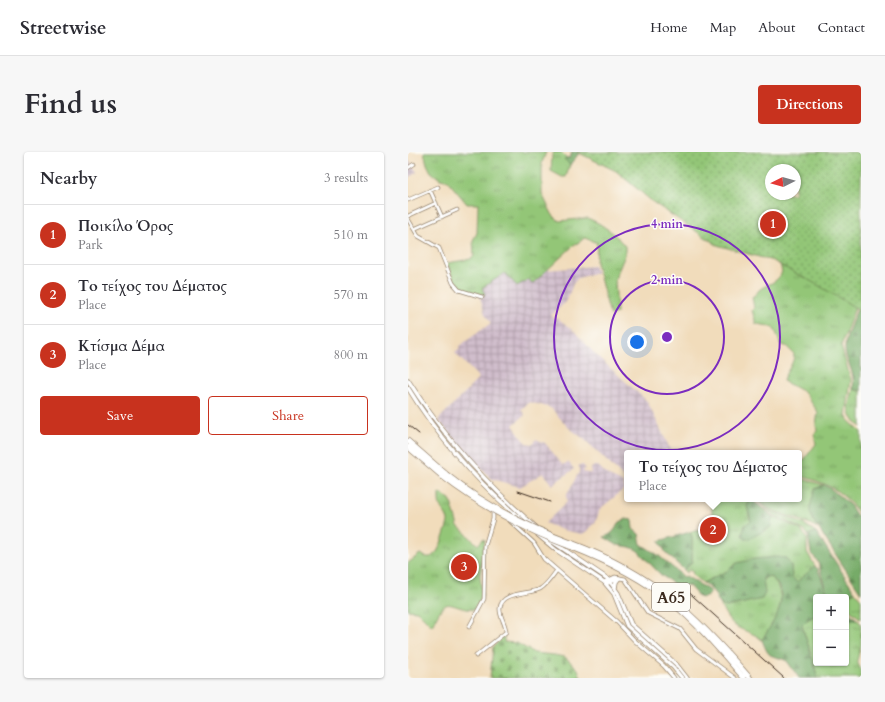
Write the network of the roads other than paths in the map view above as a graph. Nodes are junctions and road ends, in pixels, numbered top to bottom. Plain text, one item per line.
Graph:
1 (414, 164) dead end
2 (408, 168) edge
3 (438, 187) dead end
4 (430, 190) junction
5 (408, 200) edge
6 (436, 203) junction
7 (457, 210) dead end
8 (408, 216) edge
9 (442, 217) junction
10 (408, 220) edge
11 (414, 229) junction
12 (482, 297) dead end
13 (408, 380) edge
14 (408, 388) edge
15 (408, 441) edge
16 (408, 447) edge
17 (444, 476) junction
18 (572, 545) junction
19 (557, 570) junction
20 (620, 578) junction
21 (607, 582) junction
22 (615, 588) junction
23 (469, 627) dead end
24 (476, 656) dead end
25 (674, 678) edge
26 (682, 678) edge
27 (687, 678) edge
28 (735, 678) edge
29 (744, 678) edge
30 (750, 678) edge

1 - 2 street
3 - 4 street
4 - 5 street
4 - 6 street
6 - 8 street
6 - 9 street
7 - 9 street
9 - 11 street
10 - 11 street
11 - 12 street
13 - 21 main road
14 - 21 main road
15 - 17 highway, Α65
16 - 17 highway, Α65
17 - 18 highway, Α65, bridge
18 - 29 highway, Α65
18 - 30 highway, Α65
19 - 23 street
19 - 24 street
19 - 25 street
20 - 21 street
20 - 22 main road
20 - 28 street
21 - 22 main road
21 - 26 main road
22 - 27 main road

